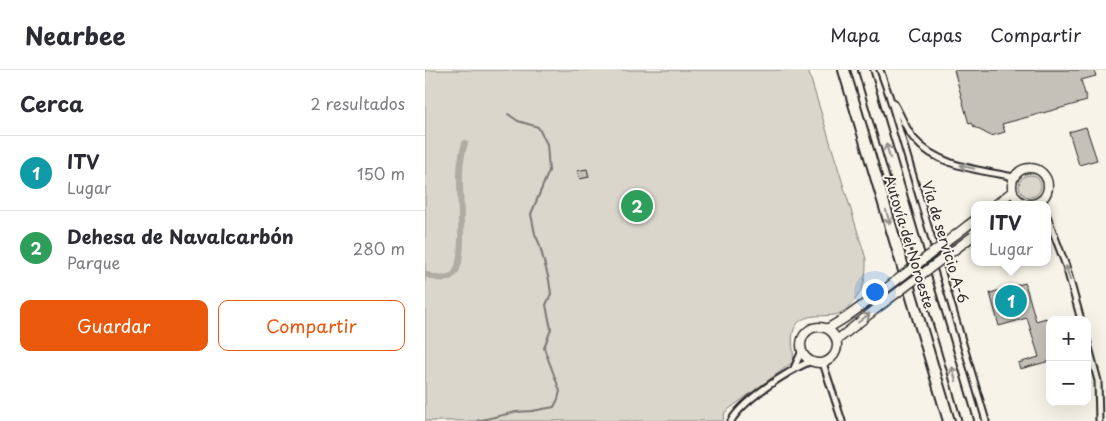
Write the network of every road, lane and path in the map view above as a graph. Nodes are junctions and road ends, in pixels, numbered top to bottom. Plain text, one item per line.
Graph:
1 (843, 70) edge
2 (864, 70) edge
3 (879, 70) edge
4 (889, 95) junction
5 (1015, 177) junction
6 (1013, 191) junction
7 (1000, 201) edge
8 (1017, 201) edge
9 (1043, 201) edge
10 (971, 223) edge
11 (1051, 227) edge
12 (971, 237) edge
13 (1080, 316) edge
14 (827, 328) junction
15 (837, 340) junction
16 (802, 351) junction
17 (1091, 355) edge
18 (811, 361) junction
19 (823, 363) junction
20 (793, 369) junction
21 (731, 421) edge
22 (842, 421) edge
23 (947, 421) edge
24 (967, 421) edge
25 (986, 421) edge
26 (1099, 421) edge

1 -> 23 highway, Autovía del Noroeste
24 -> 2 highway, Autovía del Noroeste
3 - 4 street, Vía de servicio A-6
5 -> 4 street
4 - 25 street, Vía de servicio A-6
5 - 6 street
5 - 9 street
6 - 7 street
6 - 8 street
10 - 14 street, bridge
13 -> 11 street
15 -> 12 street, bridge
14 - 15 street
14 - 16 street
15 - 19 street
16 - 18 street
16 - 20 street
17 - 26 street
18 - 19 street
18 - 20 street
19 - 22 street
20 - 21 street

